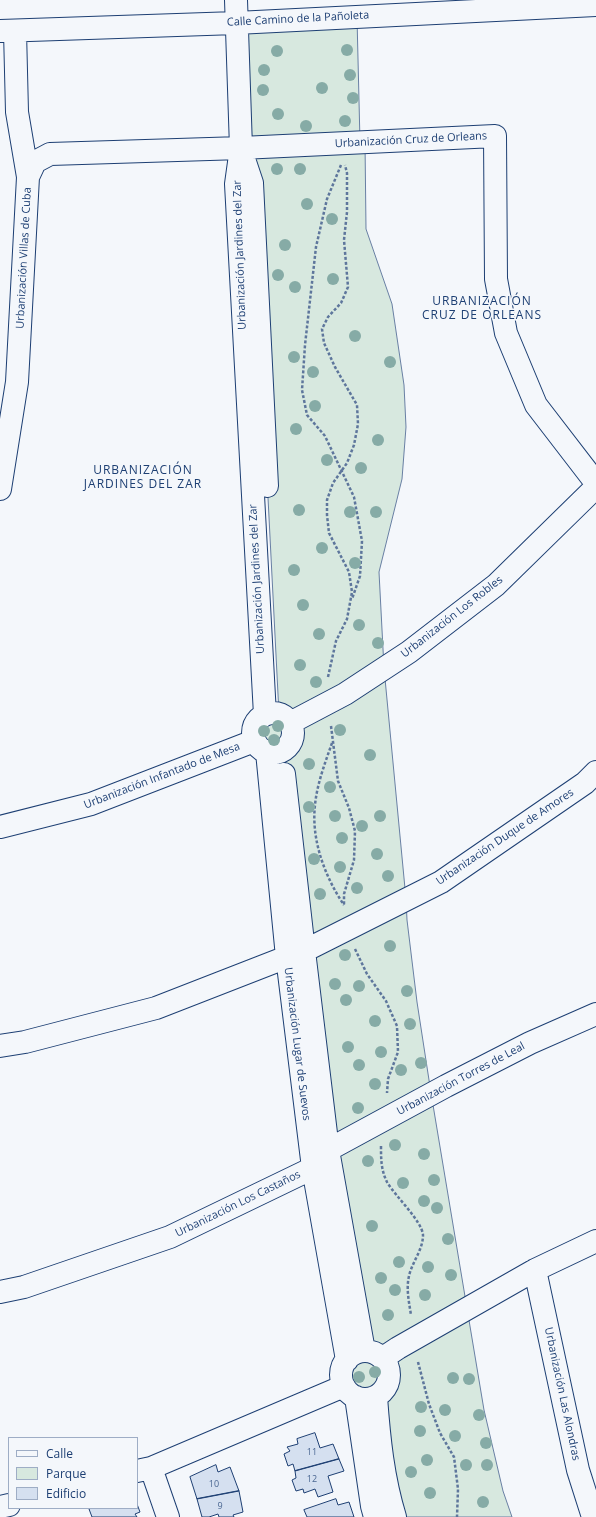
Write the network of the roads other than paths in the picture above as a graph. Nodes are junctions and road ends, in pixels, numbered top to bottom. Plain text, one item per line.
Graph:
1 (236, 0) edge
2 (596, 5) edge
3 (236, 23) junction
4 (7, 31) edge
5 (241, 148) junction
6 (28, 177) junction
7 (596, 484) edge
8 (596, 487) edge
9 (0, 490) edge
10 (278, 717) junction
11 (268, 748) junction
12 (596, 772) edge
13 (0, 827) edge
14 (295, 954) junction
15 (596, 1014) edge
16 (0, 1046) edge
17 (328, 1150) junction
18 (313, 1168) junction
19 (596, 1241) edge
20 (535, 1270) junction
21 (0, 1292) edge
22 (364, 1356) junction
23 (358, 1393) junction
24 (144, 1470) edge
25 (168, 1517) edge
26 (375, 1517) edge
27 (395, 1517) edge
28 (592, 1517) edge

1 - 3 street, Urbanización Jardines del Zar
2 - 3 street, Calle Camino de la Pañoleta
3 - 4 street, Calle Camino de la Pañoleta
3 - 5 street, Urbanización Jardines del Zar
4 - 6 street
5 - 6 street, Urbanización Villas de Cuba
5 - 7 street, Urbanización Cruz de Orleans
5 - 10 street, Urbanización Jardines del Zar
6 - 9 street, Urbanización Villas de Cuba
8 - 10 street, Urbanización Los Robles
10 - 11 street
10 - 11 street
11 - 13 street, Urbanización Infantado de Mesa
11 - 14 street
12 - 14 street, Urbanización Duque de Amores
14 - 16 street, Urbanización Lugar de Suevos
14 - 17 street, Urbanización Lugar de Suevos
14 - 18 street, Urbanización Lugar de Suevos
15 - 17 street, Urbanización Torres de Leal
17 - 22 street
18 - 21 street, Urbanización Los Castaños
18 - 22 street, Urbanización Los Castaños
19 - 20 street
20 - 22 street
20 - 28 street, Urbanización Las Alondras
22 - 23 street
22 - 23 street
23 - 24 street
23 - 26 street
23 - 27 street
24 - 25 street

